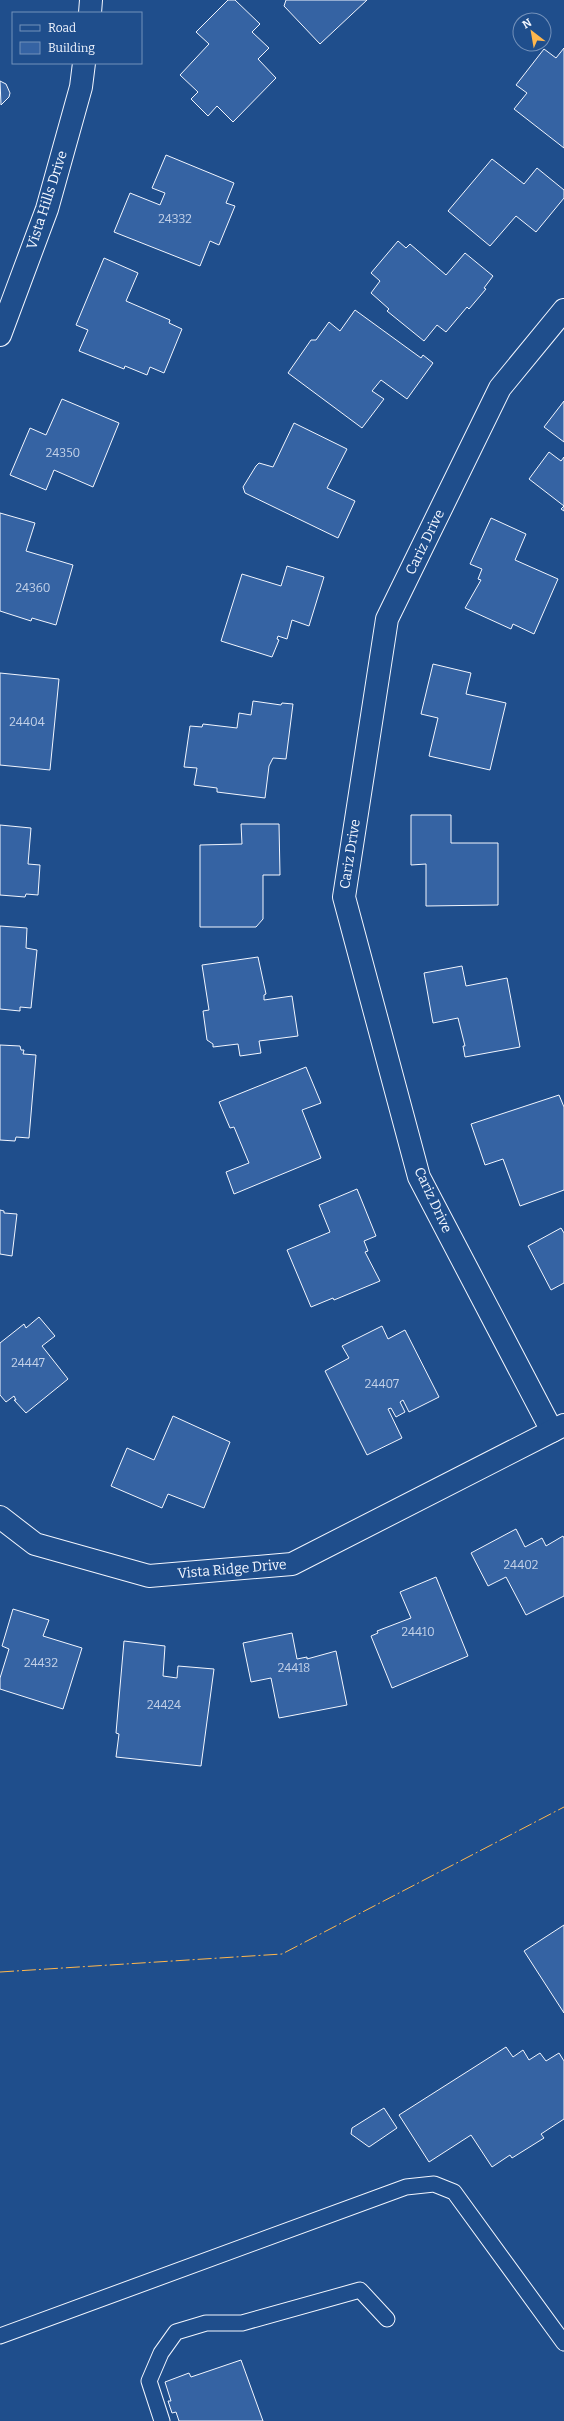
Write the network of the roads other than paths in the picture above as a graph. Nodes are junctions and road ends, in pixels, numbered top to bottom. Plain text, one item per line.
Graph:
1 (91, 0) edge
2 (90, 12) edge
3 (84, 64) edge
4 (564, 310) edge
5 (0, 335) edge
6 (558, 1428) edge
7 (0, 1517) edge
8 (387, 2319) dead end
9 (0, 2336) edge
10 (564, 2343) edge
11 (162, 2421) edge

1 - 2 street
3 - 5 street, Vista Hills Drive
4 - 6 street, Cariz Drive
6 - 7 street, Vista Ridge Drive
8 - 11 lane
9 - 10 lane

